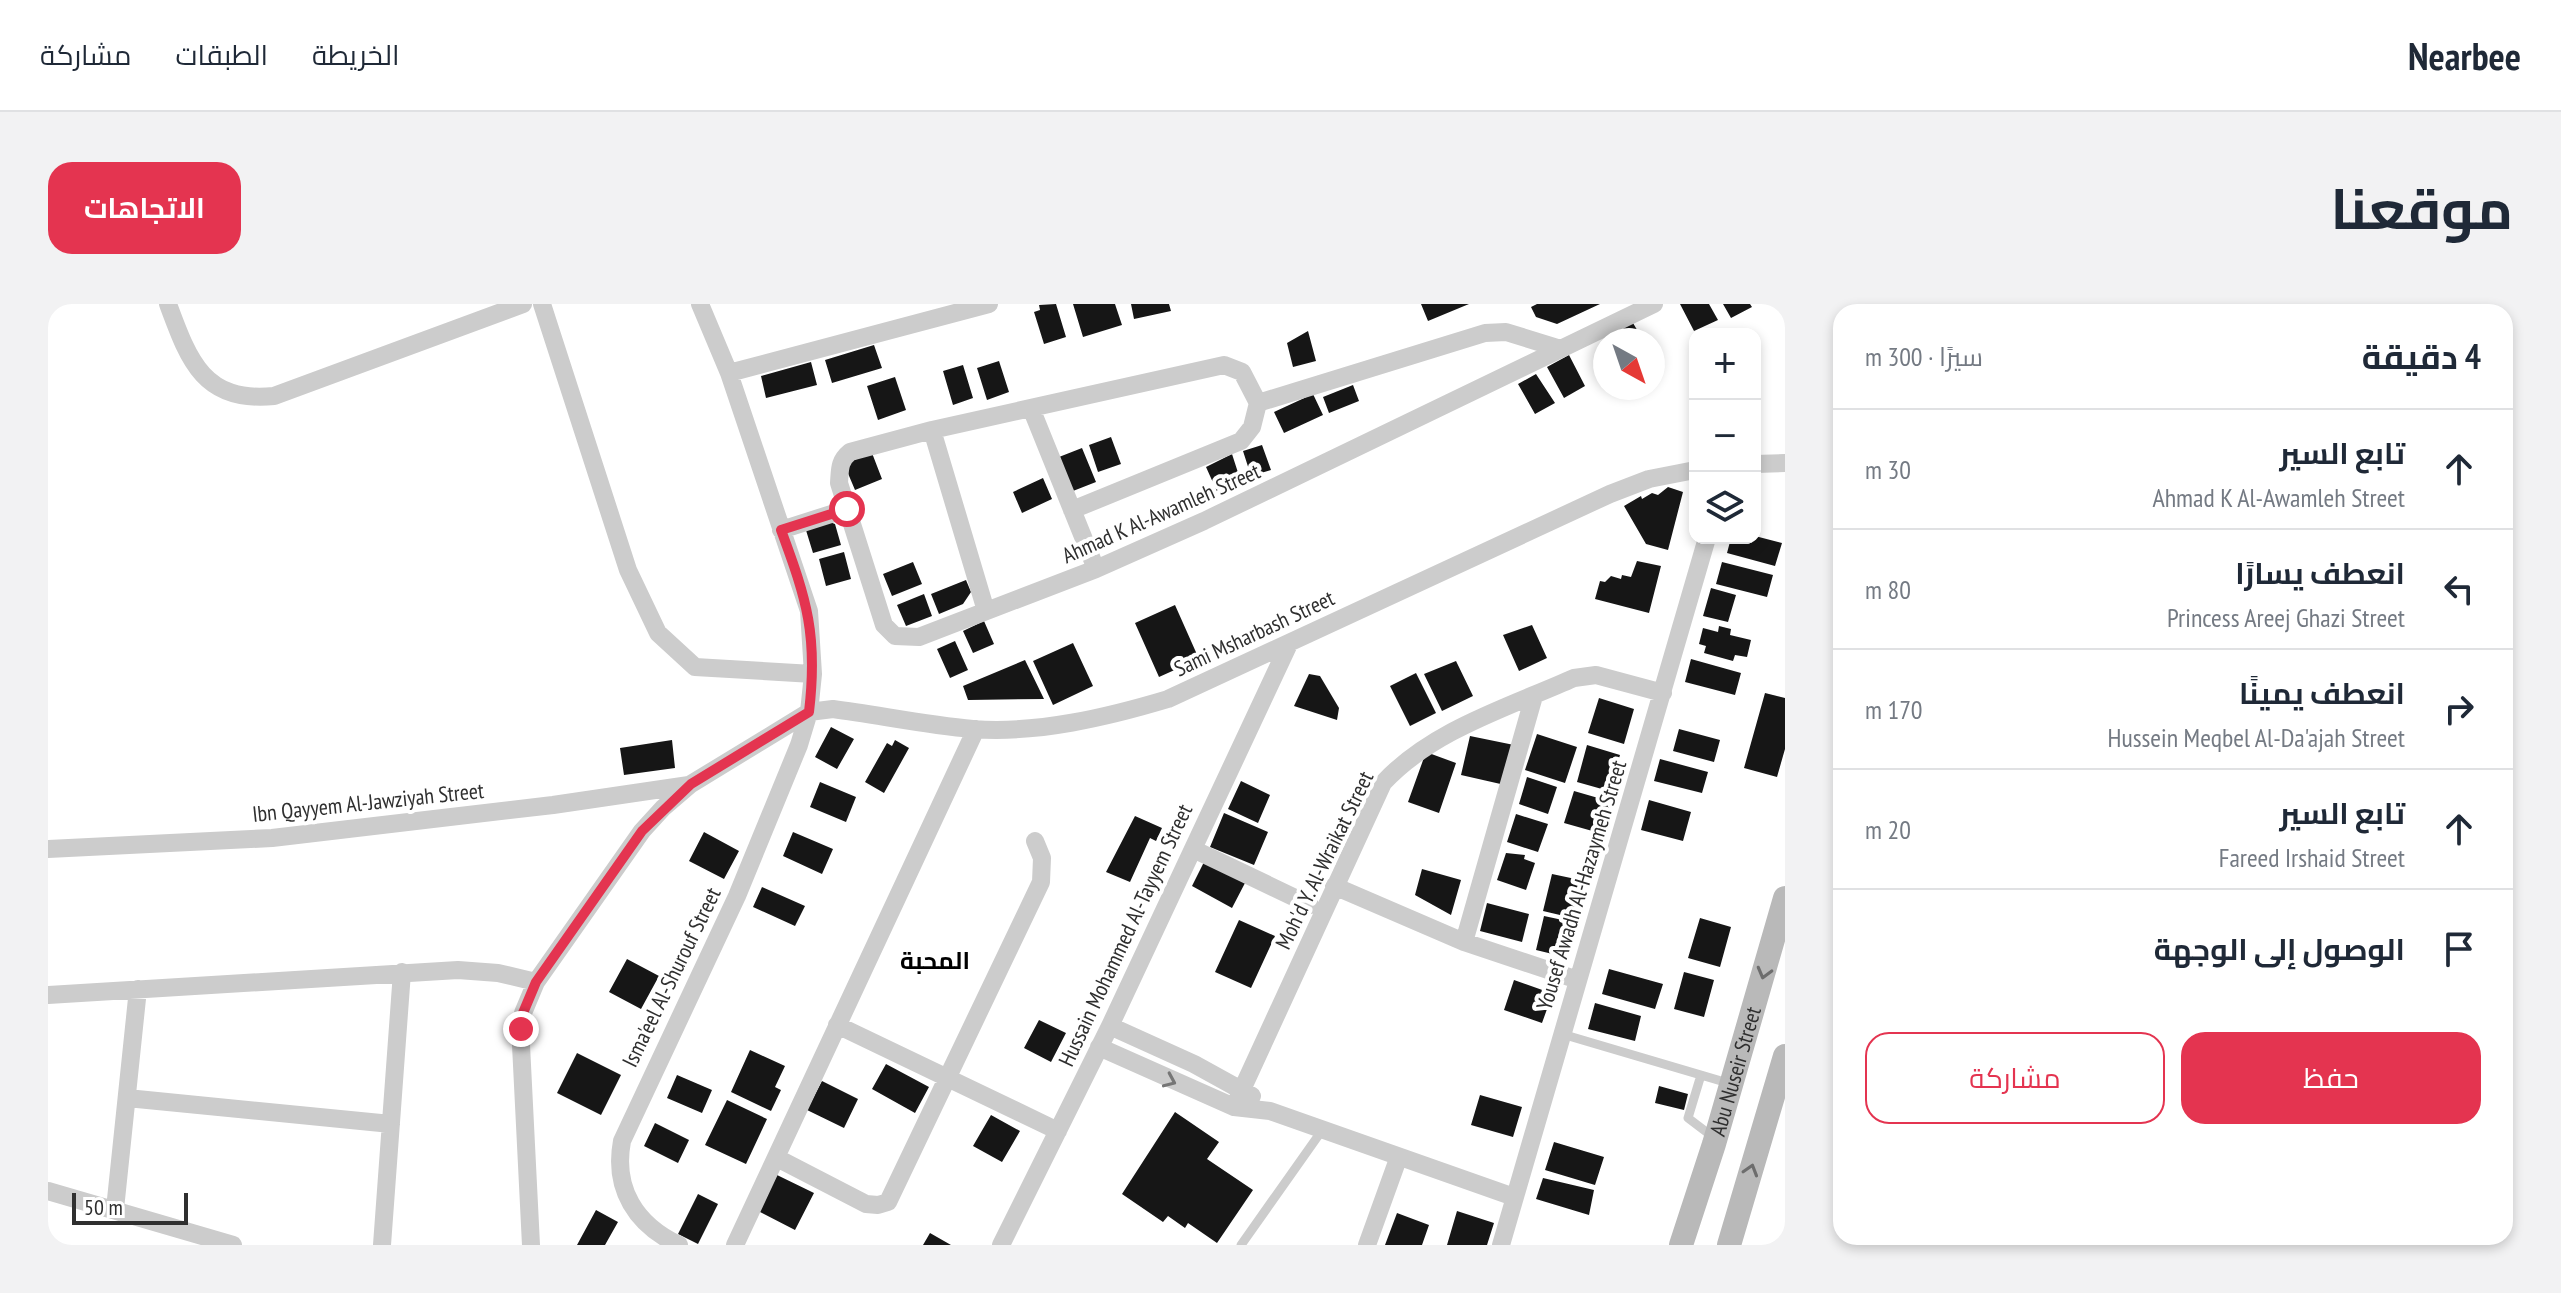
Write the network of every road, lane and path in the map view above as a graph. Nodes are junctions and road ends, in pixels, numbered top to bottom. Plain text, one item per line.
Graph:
1 (168, 304) edge
2 (523, 304) edge
3 (542, 304) edge
4 (700, 304) edge
5 (989, 304) edge
6 (1654, 304) edge
7 (1614, 313) edge
8 (1561, 349) junction
9 (729, 373) junction
10 (1258, 403) junction
11 (1031, 408) junction
12 (932, 430) junction
13 (1785, 463) edge
14 (1761, 464) edge
15 (1689, 471) edge
16 (847, 509) junction
17 (1072, 510) junction
18 (781, 530) junction
19 (1705, 544) edge
20 (1096, 569) junction
21 (986, 611) junction
22 (1289, 644) junction
23 (813, 674) junction
24 (1663, 693) junction
25 (1534, 696) junction
26 (809, 712) junction
27 (976, 729) junction
28 (691, 784) junction
29 (1035, 841) dead end
30 (48, 849) edge
31 (1193, 849) junction
32 (1334, 886) junction
33 (1785, 898) edge
34 (1310, 905) dead end
35 (1464, 942) junction
36 (402, 972) junction
37 (1578, 980) junction
38 (536, 982) junction
39 (138, 989) junction
40 (48, 995) edge
41 (837, 1025) junction
42 (1110, 1026) junction
43 (1562, 1034) junction
44 (1099, 1047) junction
45 (1785, 1056) edge
46 (947, 1075) junction
47 (1701, 1075) junction
48 (1732, 1084) junction
49 (1243, 1088) junction
50 (127, 1098) junction
51 (1234, 1107) junction
52 (1270, 1111) junction
53 (391, 1124) junction
54 (1323, 1129) junction
55 (1058, 1131) junction
56 (1716, 1140) junction
57 (777, 1158) junction
58 (1398, 1159) junction
59 (48, 1191) edge
60 (1514, 1197) junction
61 (115, 1209) junction
62 (233, 1245) edge
63 (382, 1245) edge
64 (531, 1245) edge
65 (679, 1245) edge
66 (735, 1245) edge
67 (1001, 1245) edge
68 (1241, 1245) edge
69 (1367, 1245) edge
70 (1501, 1245) edge
71 (1681, 1245) edge
72 (1729, 1245) edge

1 - 2 street
3 - 23 street
4 - 9 street, Isma'eel Al-Shurouf Street
5 - 9 street
6 - 7 street, Ahmad K Al-Awamleh Street
7 - 8 street, Ahmad K Al-Awamleh Street
8 - 10 street
8 - 20 street, Ahmad K Al-Awamleh Street
9 - 18 street, Isma'eel Al-Shurouf Street
10 - 11 street, Ahmad K Al-Awamleh Street
10 - 17 street, Ahmad K Al-Awamleh Street
11 - 12 street, Ahmad K Al-Awamleh Street
11 - 17 street
12 - 16 street, Ahmad K Al-Awamleh Street
12 - 21 street
13 - 14 street
15 - 22 street, Sami Msharbash Street
16 - 18 street
16 - 21 street, Ahmad K Al-Awamleh Street
17 - 20 street
18 - 23 street, Isma'eel Al-Shurouf Street
19 - 24 street, Yousef Awadh Al-Hazaymeh Street
20 - 21 street, Ahmad K Al-Awamleh Street
22 - 27 street, Sami Msharbash Street
22 - 31 street, Hussain Mohammed Al-Tayyem Street
23 - 26 street, Isma'eel Al-Shurouf Street
24 - 25 street, Moh'd Y. Al-Wraikat Street
24 - 37 street, Yousef Awadh Al-Hazaymeh Street
25 - 32 street, Moh'd Y. Al-Wraikat Street
25 - 35 street
26 - 27 street, Sami Msharbash Street
26 - 28 street
26 - 65 street, Isma'eel Al-Shurouf Street
27 - 41 street
28 - 30 street, Ibn Qayyem Al-Jawziyah Street
28 - 38 street
29 - 46 street
31 - 34 street
31 - 42 street, Hussain Mohammed Al-Tayyem Street
32 - 35 street
32 - 49 street, Moh'd Y. Al-Wraikat Street
33 -> 48 main road, Abu Nuseir Street
35 - 37 street
36 - 38 street
36 - 39 street
36 - 53 street
37 - 43 street, Yousef Awadh Al-Hazaymeh Street
38 - 64 street
39 - 40 street
39 - 50 street
41 - 46 street
41 - 57 street
42 - 44 street, Hussain Mohammed Al-Tayyem Street
42 - 49 street
43 - 47 lane
43 - 60 street, Yousef Awadh Al-Hazaymeh Street
44 -> 51 street
44 - 55 street, Hussain Mohammed Al-Tayyem Street
72 -> 45 main road, Abu Nuseir Street
46 - 55 street
46 - 57 street
47 - 48 lane
47 - 56 lane
48 - 56 main road, Abu Nuseir Street
49 - 51 street, Moh'd Y. Al-Wraikat Street
49 - 52 street
50 - 53 street
50 - 61 street
51 - 52 street
52 - 54 street
53 - 63 street
54 - 58 street
54 - 68 lane
55 - 67 street, Hussain Mohammed Al-Tayyem Street
56 - 71 main road, Abu Nuseir Street
57 - 66 street
58 - 60 street
58 - 69 street
59 - 61 street
60 - 70 street, Yousef Awadh Al-Hazaymeh Street
61 - 62 street

